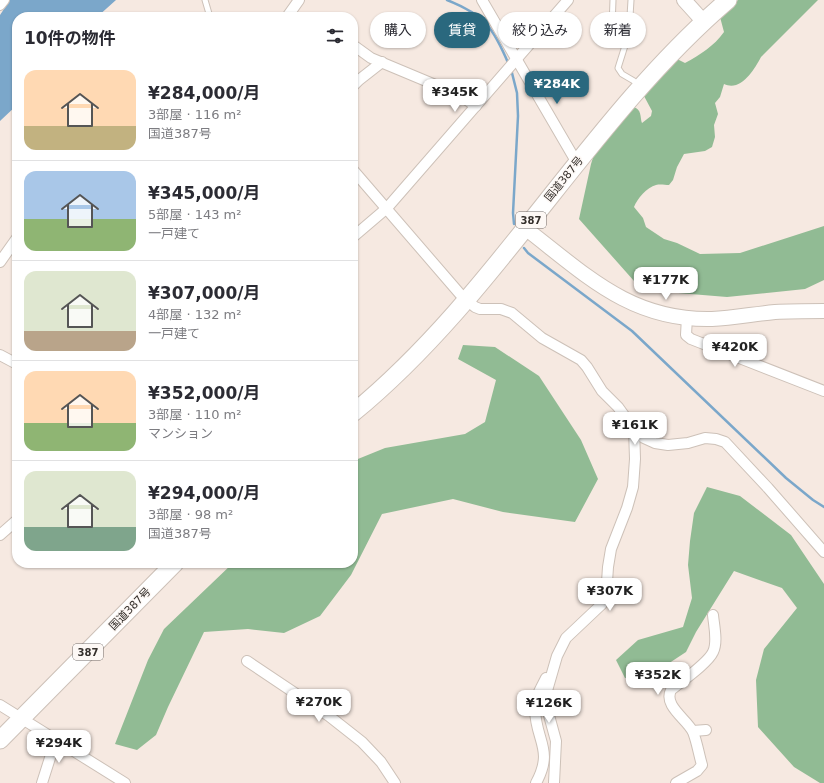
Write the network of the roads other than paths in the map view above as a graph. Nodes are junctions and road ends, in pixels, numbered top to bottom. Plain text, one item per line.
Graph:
1 (4, 0) edge
2 (205, 0) edge
3 (299, 0) edge
4 (482, 0) edge
5 (568, 0) edge
6 (613, 0) edge
7 (631, 0) edge
8 (684, 0) edge
9 (728, 0) edge
10 (0, 5) edge
11 (209, 12) edge
12 (291, 12) edge
13 (613, 12) edge
14 (630, 12) edge
15 (703, 21) junction
16 (624, 48) edge
17 (358, 49) edge
18 (517, 58) junction
19 (382, 62) junction
20 (358, 81) edge
21 (634, 81) dead end
22 (476, 106) junction
23 (577, 163) junction
24 (358, 176) edge
25 (387, 208) junction
26 (525, 228) junction
27 (358, 233) edge
28 (12, 245) edge
29 (0, 262) edge
30 (467, 300) junction
31 (824, 311) edge
32 (686, 317) junction
33 (0, 355) edge
34 (12, 361) edge
35 (824, 391) edge
36 (358, 408) edge
37 (634, 428) junction
38 (12, 524) edge
39 (0, 535) edge
40 (824, 552) edge
41 (170, 568) edge
42 (713, 615) dead end
43 (557, 656) junction
44 (247, 660) dead end
45 (0, 705) edge
46 (22, 718) junction
47 (706, 730) dead end
48 (693, 731) junction
49 (56, 739) junction
50 (0, 740) edge
51 (42, 783) edge
52 (125, 783) edge
53 (395, 783) edge
54 (536, 783) edge
55 (554, 783) edge
56 (676, 783) edge

1 - 10 street
2 - 11 lane
3 - 12 street
4 - 18 street
5 - 18 street
6 - 13 lane
7 - 14 lane
8 - 15 street
9 - 15 highway, 国道387号 / 387
15 - 23 highway, 国道387号 / 387
16 - 21 lane
17 - 19 street
18 - 22 street
18 - 23 street
19 - 20 street
19 - 22 street
22 - 25 street
23 - 26 highway, 国道387号 / 387
24 - 25 street
25 - 27 street
25 - 30 street
26 - 30 highway, 国道387号 / 387
26 - 32 street
28 - 29 street
30 - 36 highway, 国道387号 / 387
30 - 37 street
31 - 32 street
32 - 35 street
33 - 34 street
37 - 40 street
37 - 43 street
38 - 39 street
41 - 46 highway, 国道387号 / 387
42 - 48 street
43 - 54 street
43 - 55 street
44 - 53 street
45 - 46 street
46 - 49 street
46 - 50 highway, 国道387号 / 387
47 - 48 street
48 - 56 street
49 - 51 street
49 - 52 street

